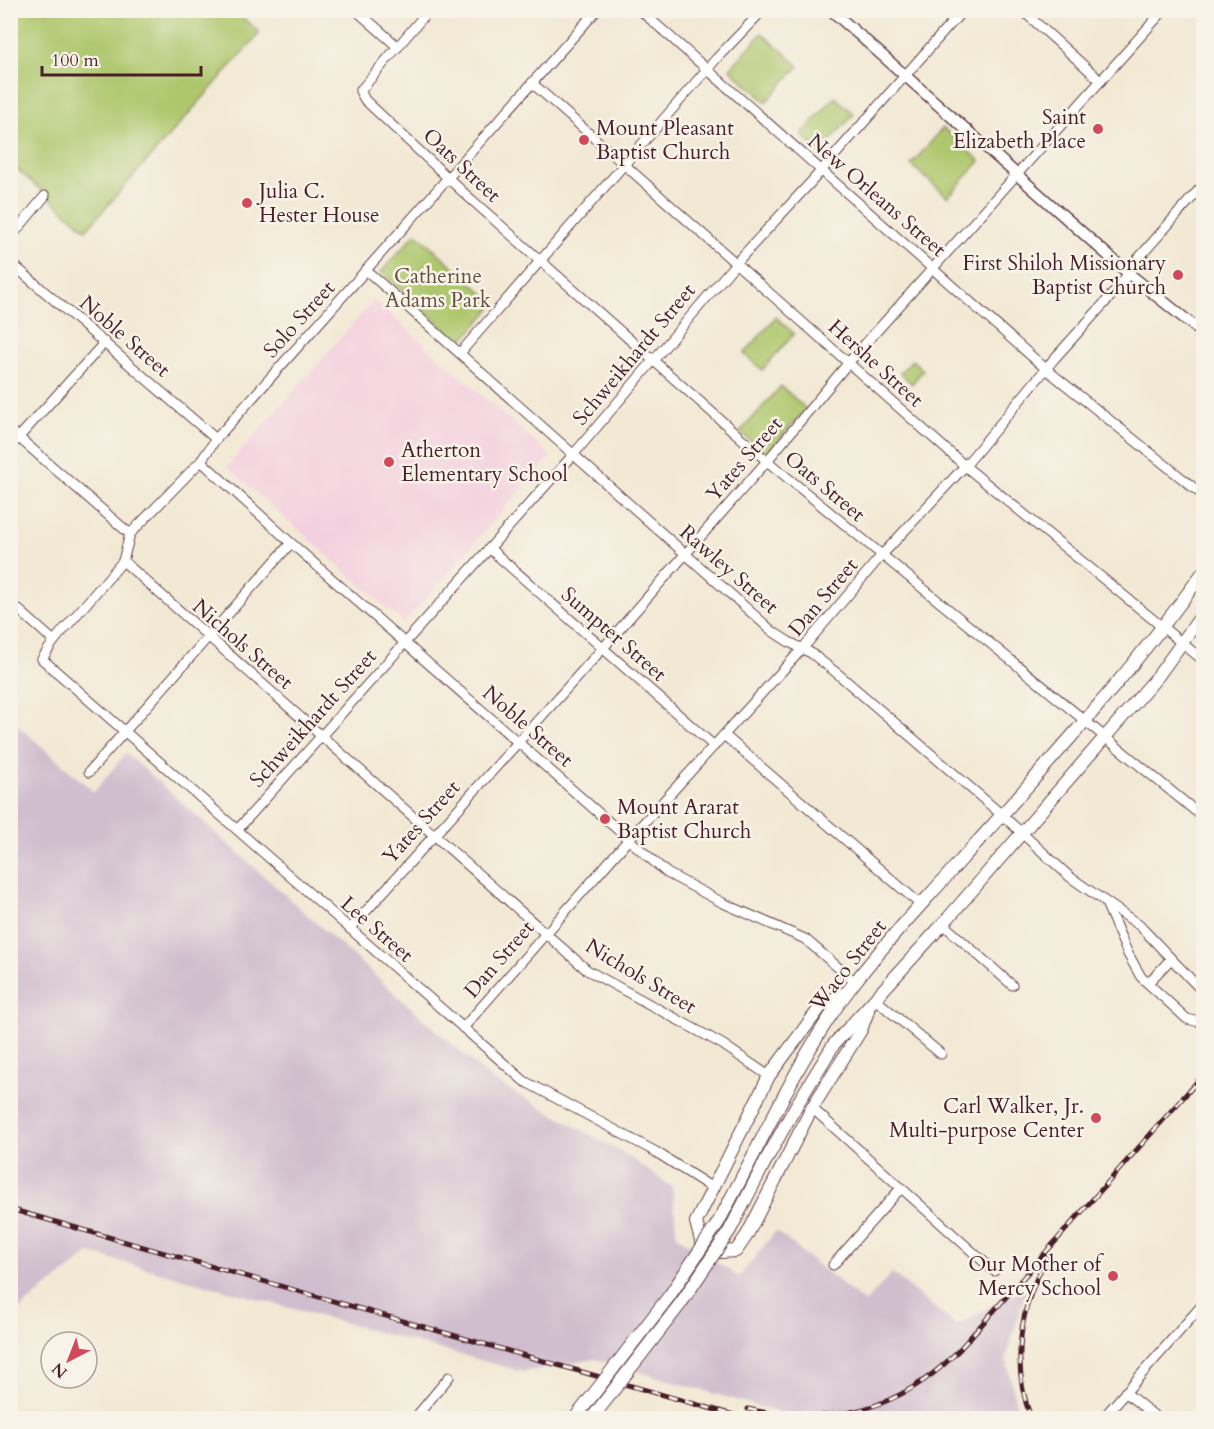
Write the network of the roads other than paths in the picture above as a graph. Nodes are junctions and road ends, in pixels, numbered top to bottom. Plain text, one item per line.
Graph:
1 (356, 10) edge
2 (429, 10) edge
3 (597, 10) edge
4 (640, 10) edge
5 (763, 10) edge
6 (831, 10) edge
7 (963, 10) edge
8 (1022, 10) edge
9 (1164, 10) edge
10 (398, 47) junction
11 (706, 70) junction
12 (904, 76) junction
13 (1101, 81) junction
14 (532, 83) junction
15 (624, 165) junction
16 (821, 170) junction
17 (1017, 175) junction
18 (448, 179) junction
19 (1203, 184) edge
20 (45, 196) dead end
21 (10, 238) edge
22 (542, 261) junction
23 (10, 262) edge
24 (736, 263) junction
25 (932, 268) junction
26 (367, 271) junction
27 (1128, 273) junction
28 (1203, 334) edge
29 (105, 342) junction
30 (460, 353) junction
31 (652, 359) junction
32 (849, 363) junction
33 (1046, 369) junction
34 (10, 430) edge
35 (19, 438) junction
36 (216, 439) junction
37 (10, 447) edge
38 (573, 455) junction
39 (201, 461) junction
40 (767, 461) junction
41 (965, 466) junction
42 (1203, 496) edge
43 (130, 534) junction
44 (291, 543) junction
45 (490, 549) junction
46 (684, 554) junction
47 (881, 556) junction
48 (123, 561) junction
49 (1203, 571) edge
50 (10, 602) edge
51 (1203, 612) edge
52 (1163, 628) junction
53 (208, 638) junction
54 (54, 641) junction
55 (405, 642) junction
56 (1182, 643) junction
57 (603, 648) junction
58 (803, 648) junction
59 (42, 659) joint
60 (1203, 661) edge
61 (1085, 721) junction
62 (126, 731) junction
63 (724, 735) junction
64 (321, 736) junction
65 (1105, 737) junction
66 (518, 742) junction
67 (714, 746) junction
68 (89, 772) dead end
69 (1002, 815) junction
70 (1203, 818) edge
71 (238, 829) junction
72 (1021, 832) junction
73 (434, 834) junction
74 (628, 839) junction
75 (1106, 903) junction
76 (921, 905) junction
77 (942, 924) junction
78 (350, 929) junction
79 (546, 933) junction
80 (1171, 959) junction
81 (1148, 983) junction
82 (1012, 985) dead end
83 (852, 986) junction
84 (1203, 993) edge
85 (872, 1002) junction
86 (1203, 1019) edge
87 (463, 1028) junction
88 (941, 1054) dead end
89 (769, 1076) junction
90 (812, 1108) junction
91 (902, 1188) junction
92 (714, 1189) junction
93 (833, 1265) dead end
94 (994, 1271) dead end
95 (1203, 1303) edge
96 (449, 1377) dead end
97 (1125, 1392) junction
98 (414, 1419) edge
99 (574, 1419) edge
100 (592, 1419) edge
101 (1103, 1419) edge
102 (1157, 1419) edge

1 - 10 street
2 - 10 street
3 - 14 street, Solo Street
4 - 11 street, New Orleans Street
5 - 11 street
6 - 12 street
7 - 12 street, Schweikhardt Street
8 - 13 street
9 - 13 street, Yates Street
10 - 18 street, Oats Street
11 - 15 street
11 - 16 street, New Orleans Street
12 - 16 street, Schweikhardt Street
12 - 17 street
13 - 17 street, Yates Street
14 - 15 street, Hershe Street
14 - 18 street, Solo Street
15 - 22 street
15 - 24 street, Hershe Street
16 - 24 street, Schweikhardt Street
16 - 25 street, New Orleans Street
17 - 25 street, Yates Street
17 - 27 street
18 - 22 street, Oats Street
18 - 26 street, Solo Street
19 - 27 street, Dan Street
20 - 21 street
22 - 30 street
22 - 31 street, Oats Street
23 - 29 street, Noble Street
24 - 31 street, Schweikhardt Street
24 - 32 street, Hershe Street
25 - 32 street, Yates Street
25 - 33 street, New Orleans Street
26 - 30 street, Rawley Street
26 - 36 street, Solo Street
27 - 28 street
27 - 33 street, Dan Street
29 - 35 street
29 - 36 street, Noble Street
30 - 38 street, Rawley Street
31 - 38 street, Schweikhardt Street
31 - 40 street, Oats Street
32 - 40 street, Yates Street
32 - 41 street, Hershe Street
33 - 41 street, Dan Street
33 - 42 street, New Orleans Street
34 - 35 street
35 - 37 street
35 - 43 street
36 - 39 street, Solo Street
38 - 45 street, Schweikhardt Street
38 - 46 street, Rawley Street
39 - 43 street, Solo Street
39 - 44 street, Noble Street
40 - 46 street, Yates Street
40 - 47 street, Oats Street
41 - 47 street, Dan Street
41 - 52 street, Hershe Street
43 - 48 street, Solo Street
44 - 53 street
44 - 55 street, Noble Street
45 - 55 street, Schweikhardt Street
45 - 57 street, Sumpter Street
46 - 57 street, Yates Street
46 - 58 street, Rawley Street
47 - 58 street, Dan Street
47 - 61 street, Oats Street
48 - 53 street, Nichols Street
48 - 54 street, Solo Street
49 - 52 main road, Waco Street
50 - 54 street
51 - 56 main road, Waco Street
52 - 56 street, Hershe Street
52 - 61 main road, Waco Street
53 - 62 street
53 - 64 street, Nichols Street
54 - 59 street, Solo Street
55 - 64 street, Schweikhardt Street
55 - 66 street, Noble Street
56 - 60 street, Hershe Street
56 - 65 main road, Waco Street
57 - 66 street, Yates Street
57 - 67 street, Sumpter Street
58 - 63 street, Dan Street
58 - 69 street, Rawley Street
59 - 62 street, Lee Street
61 - 65 street, Oats Street
61 - 69 main road, Waco Street
62 - 68 street
62 - 71 street, Lee Street
63 - 67 street, Dan Street
63 - 76 street
64 - 71 street, Schweikhardt Street
64 - 73 street, Nichols Street
65 - 70 street, Oats Street
65 - 72 main road, Waco Street
66 - 73 street, Yates Street
66 - 74 street, Noble Street
67 - 74 street, Dan Street
69 - 72 street, Rawley Street
69 - 76 main road, Waco Street
71 - 78 street, Lee Street
72 - 75 street, Rawley Street
72 - 77 main road, Waco Street
73 - 78 street, Yates Street
73 - 79 street, Nichols Street
74 - 79 street, Dan Street
74 - 83 street, Noble Street
75 - 80 street, Rawley Street
75 - 81 street
76 - 83 main road, Waco Street
77 - 82 street
77 - 85 main road, Waco Street
78 - 87 street, Lee Street
79 - 87 street, Dan Street
79 - 89 street, Nichols Street
80 - 81 street
80 - 84 street, Rawley Street
81 - 86 street
83 - 89 main road
83 - 99 main road, Waco Street, bridge
85 - 88 street
85 - 90 main road
85 - 100 main road, Waco Street, bridge
87 - 92 street, Lee Street
89 - 92 main road
90 - 91 street
90 - 92 main road
91 - 93 street
91 - 94 street
95 - 97 street
96 - 98 street
97 - 101 street
97 - 102 street

